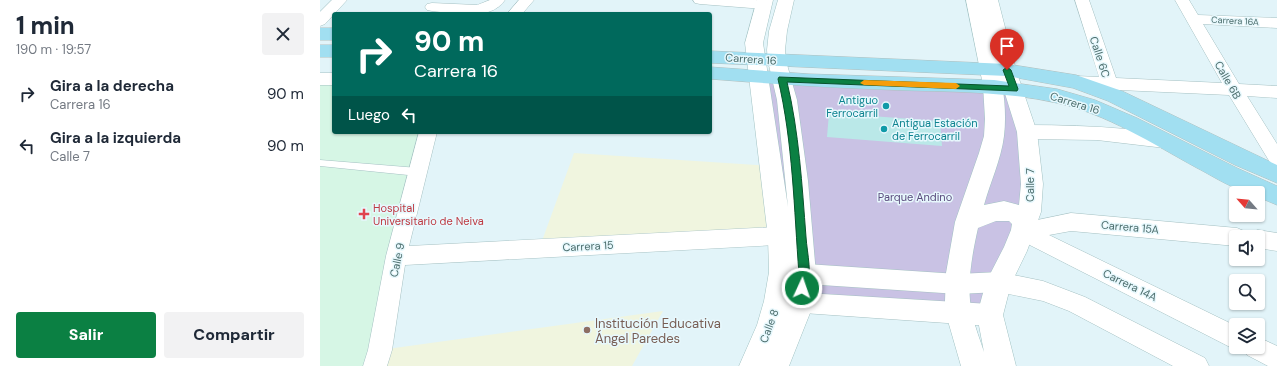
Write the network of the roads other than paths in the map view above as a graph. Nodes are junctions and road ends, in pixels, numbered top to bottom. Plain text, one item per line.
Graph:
1 (340, 0) edge
2 (498, 0) edge
3 (527, 0) edge
4 (700, 0) edge
5 (786, 0) edge
6 (974, 0) edge
7 (990, 0) edge
8 (1082, 0) edge
9 (1182, 0) edge
10 (764, 3) edge
11 (432, 7) dead end
12 (516, 12) edge
13 (1193, 19) junction
14 (320, 21) edge
15 (1277, 23) edge
16 (320, 34) edge
17 (332, 34) edge
18 (320, 51) edge
19 (332, 51) edge
20 (712, 57) edge
21 (757, 68) junction
22 (780, 70) junction
23 (712, 73) edge
24 (320, 79) edge
25 (332, 79) edge
26 (1001, 79) junction
27 (1076, 82) junction
28 (1109, 83) junction
29 (1234, 90) junction
30 (1277, 92) edge
31 (1027, 132) junction
32 (428, 134) edge
33 (1168, 142) junction
34 (1277, 159) edge
35 (320, 163) edge
36 (418, 172) junction
37 (1277, 174) edge
38 (1277, 196) edge
39 (967, 222) junction
40 (1023, 232) junction
41 (790, 236) junction
42 (1229, 236) edge
43 (1265, 240) edge
44 (1277, 242) edge
45 (396, 256) junction
46 (792, 273) junction
47 (999, 282) junction
48 (958, 284) junction
49 (789, 302) junction
50 (959, 313) junction
51 (990, 315) junction
52 (1229, 335) edge
53 (1265, 352) edge
54 (1277, 358) edge
55 (375, 366) edge
56 (753, 366) edge
57 (775, 366) edge
58 (975, 366) edge
59 (1002, 366) edge
60 (1197, 366) edge

1 - 14 street
2 - 11 street
3 - 12 street
4 - 10 street
5 - 22 main road
6 - 26 main road, Calle 7
7 - 26 main road, Calle 7
8 - 28 street, Calle 6C
9 - 13 street, Calle 6B
10 - 21 main road
13 - 15 street, Carrera 16A
13 - 29 street, Calle 6B
16 - 17 main road
18 - 19 main road
20 - 21 main road, Carrera 16
21 - 22 main road, Carrera 16
21 - 23 main road, Carrera 16
21 - 41 main road
22 - 26 main road, Carrera 16
22 - 41 main road
24 - 25 street
26 - 27 main road
26 - 31 main road, Calle 7
26 - 33 main road, Carrera 16
26 - 39 main road, Calle 7
27 - 28 street, Calle 6C
27 - 37 main road
28 - 29 street
29 - 30 street
29 - 34 street, Calle 6B
31 - 33 street
31 - 40 main road, Calle 7
32 - 36 street, Calle 9
33 - 38 main road, Carrera 16
35 - 36 lane
36 - 45 street, Calle 9
39 - 40 main road
39 - 48 main road, Calle 7
40 - 42 street, Carrera 15A
40 - 47 main road, Calle 7
40 - 52 street, Carrera 14A
41 - 45 street, Carrera 15
41 - 46 main road, Calle 8
43 - 44 street
45 - 55 street, Calle 9
46 - 48 street
46 - 49 main road, Calle 8
47 - 48 street
47 - 51 main road, Calle 7
47 - 60 street
48 - 50 main road, Calle 7
49 - 50 street
49 - 56 main road, Calle 8
49 - 57 main road, Calle 8
50 - 51 street
50 - 58 main road, Calle 7
51 - 59 main road, Calle 7
53 - 54 street

